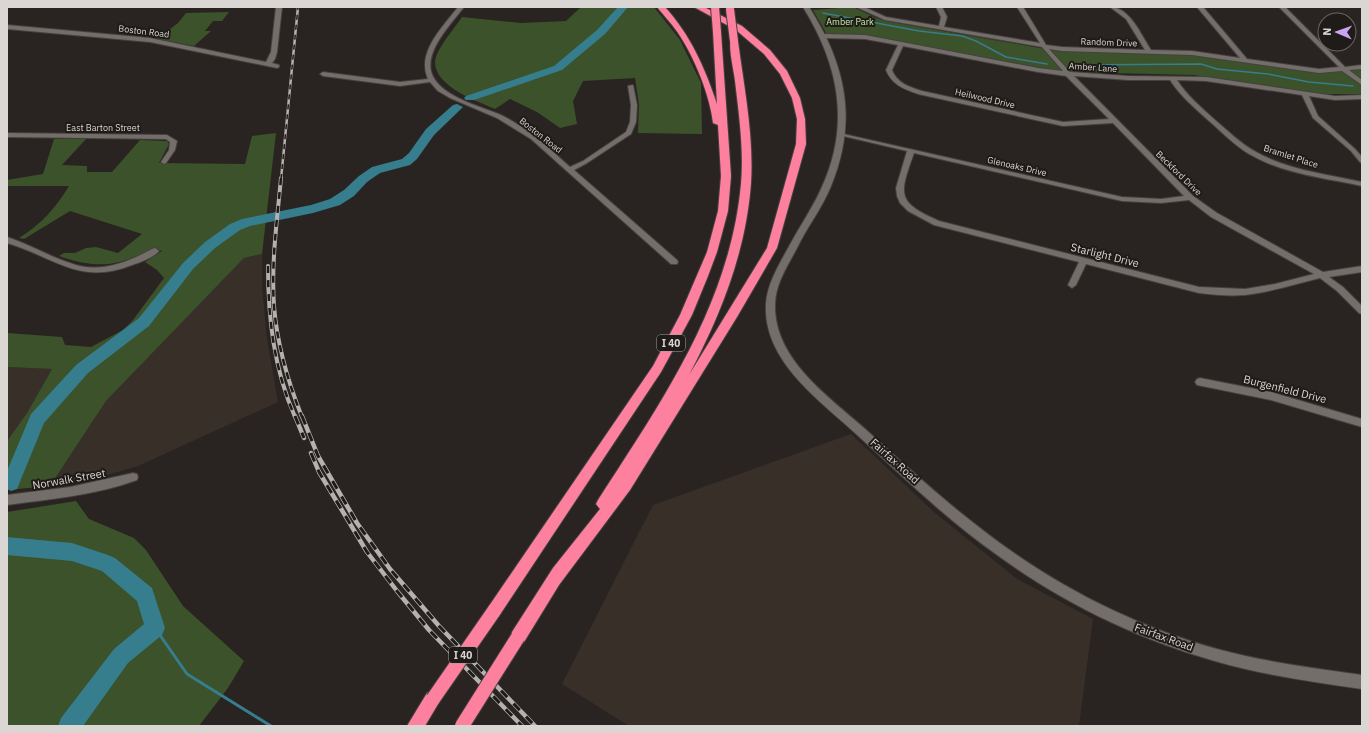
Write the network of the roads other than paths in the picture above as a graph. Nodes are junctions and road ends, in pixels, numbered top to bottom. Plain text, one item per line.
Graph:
1 (279, 7) edge
2 (461, 7) edge
3 (661, 7) edge
4 (698, 7) edge
5 (715, 7) edge
6 (806, 7) edge
7 (859, 7) edge
8 (939, 7) edge
9 (1020, 7) edge
10 (1113, 7) edge
11 (1200, 7) edge
12 (1282, 7) edge
13 (730, 8) edge
14 (7, 27) edge
15 (941, 28) junction
16 (825, 36) junction
17 (901, 44) junction
18 (1044, 47) junction
19 (1149, 52) junction
20 (1245, 60) junction
21 (268, 64) junction
22 (277, 66) dead end
23 (1362, 67) edge
24 (1344, 69) junction
25 (323, 74) dead end
26 (1068, 74) junction
27 (1172, 78) junction
28 (432, 80) junction
29 (1362, 83) edge
30 (631, 86) dead end
31 (1305, 94) junction
32 (1362, 97) edge
33 (1114, 121) junction
34 (841, 134) junction
35 (7, 135) edge
36 (911, 151) junction
37 (1362, 161) edge
38 (164, 162) dead end
39 (570, 169) junction
40 (726, 176) junction
41 (1362, 184) edge
42 (1190, 198) junction
43 (7, 240) edge
44 (155, 251) dead end
45 (1083, 260) junction
46 (674, 262) dead end
47 (1362, 269) edge
48 (1321, 275) junction
49 (1072, 285) dead end
50 (1362, 311) edge
51 (1200, 382) dead end
52 (1362, 423) edge
53 (133, 477) dead end
54 (7, 500) edge
55 (554, 580) junction
56 (1362, 682) edge
57 (415, 726) edge
58 (462, 726) edge

1 - 21 street
2 - 28 street
3 - 40 highway
4 - 55 highway
5 - 40 highway, I 40, bridge
6 - 16 street, Fairfax Road
7 - 15 street, Random Drive
8 - 15 street
9 - 18 street, Beckford Drive
10 - 19 street
11 - 20 street
12 - 24 street
13 - 55 highway, I 40, bridge
14 - 21 street, Boston Road
15 - 18 street, Random Drive
16 - 17 street, Amber Lane
16 - 34 street, Fairfax Road
17 - 26 street, Amber Lane
17 - 33 street, Heilwood Drive
18 - 19 street, Random Drive
18 - 26 street, Beckford Drive
19 - 20 street, Random Drive
20 - 24 street, Random Drive
21 - 22 street, Boston Road
23 - 24 street, Random Drive
24 - 29 street
25 - 28 street
26 - 27 street, Amber Lane
26 - 33 street, Beckford Drive
27 - 31 street, Amber Lane
27 - 41 street, Bramlet Place
28 - 39 street, Boston Road
30 - 39 street
31 - 32 street, Amber Lane
31 - 37 street
33 - 42 street, Beckford Drive
34 - 36 street, Glenoaks Drive
34 - 56 street, Fairfax Road
35 - 38 street, East Barton Street
36 - 42 street, Glenoaks Drive
36 - 45 street, Starlight Drive
39 - 46 street, Boston Road
40 - 57 highway, I 40, bridge
42 - 48 street, Beckford Drive
43 - 44 street
45 - 48 street, Starlight Drive
45 - 49 street
47 - 48 street, Starlight Drive
48 - 50 street, Beckford Drive
51 - 52 street, Burgenfield Drive
53 - 54 street, Norwalk Street
55 - 58 highway, I 40, bridge

